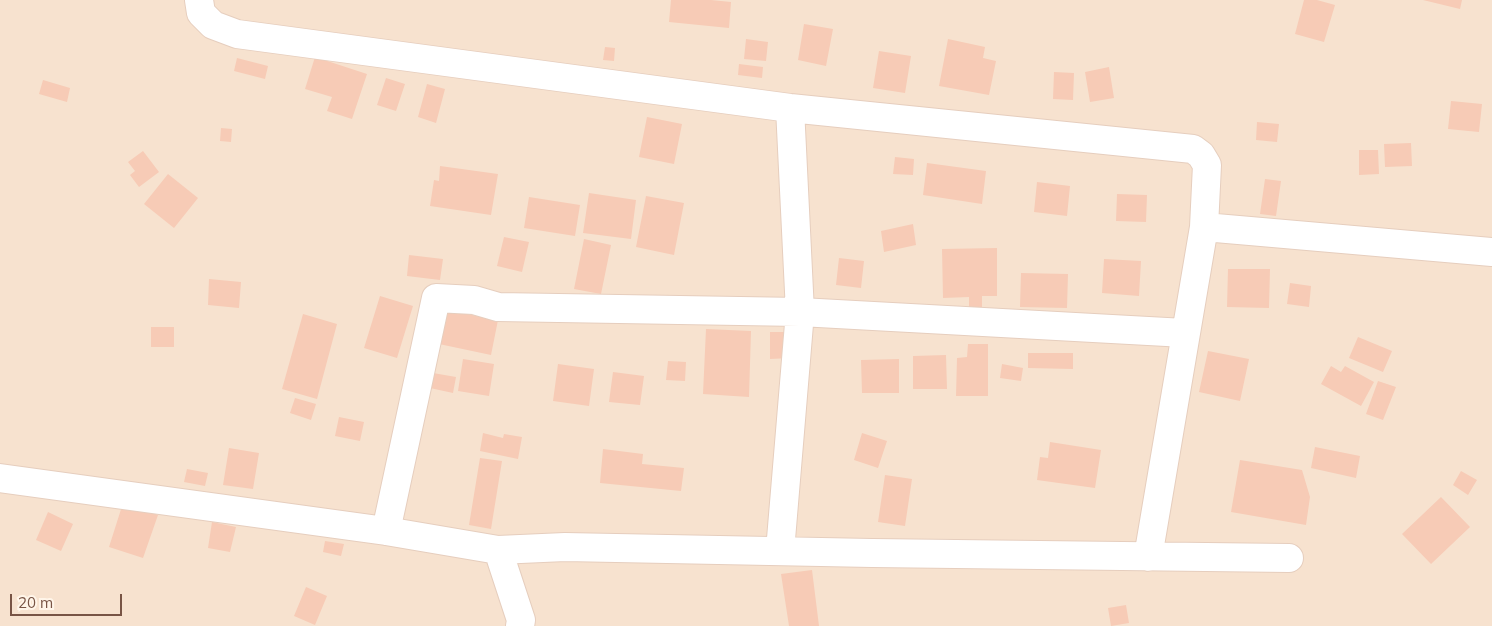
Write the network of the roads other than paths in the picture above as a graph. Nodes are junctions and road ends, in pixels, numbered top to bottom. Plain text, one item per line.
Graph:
1 (199, 0) edge
2 (790, 108) junction
3 (1204, 227) junction
4 (1492, 252) edge
5 (800, 312) junction
6 (1185, 333) junction
7 (0, 478) edge
8 (386, 531) junction
9 (498, 550) junction
10 (780, 551) junction
11 (1148, 557) junction
12 (1289, 558) dead end
13 (520, 626) edge

1 - 2 lane
2 - 3 lane
2 - 5 lane
3 - 4 lane
3 - 6 lane
5 - 6 lane
5 - 8 lane
5 - 10 lane
6 - 11 lane
7 - 8 lane
8 - 9 lane
9 - 10 lane
9 - 13 lane
10 - 11 lane
11 - 12 lane

